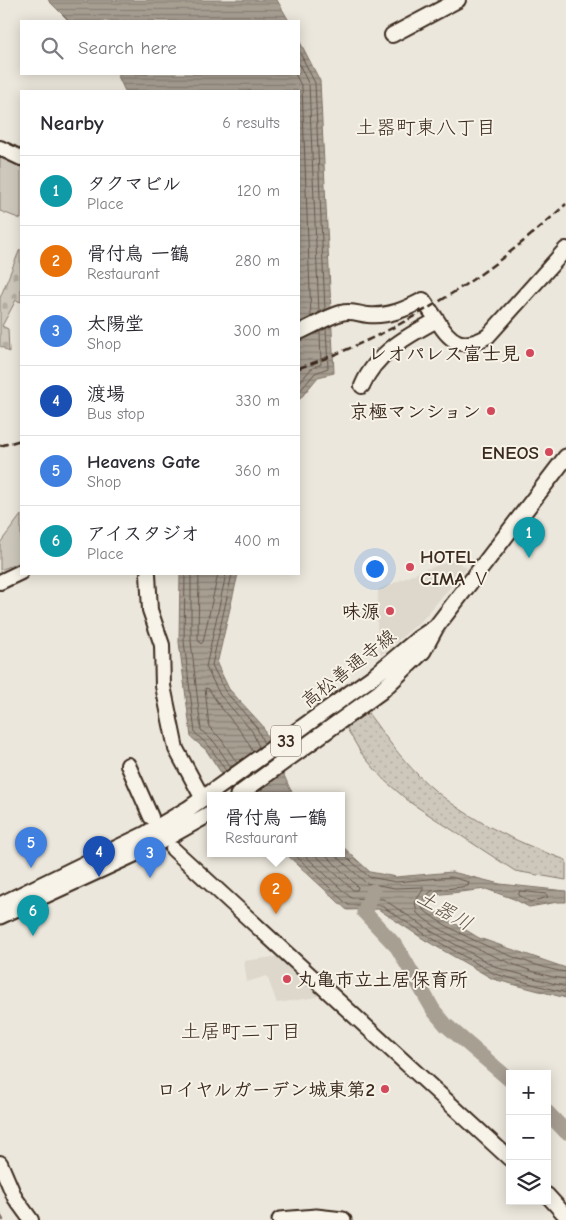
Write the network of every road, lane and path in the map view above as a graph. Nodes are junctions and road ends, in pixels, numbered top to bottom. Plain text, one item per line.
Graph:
1 (458, 0) edge
2 (392, 35) dead end
3 (0, 148) edge
4 (20, 158) edge
5 (566, 248) edge
6 (437, 320) junction
7 (300, 332) edge
8 (362, 386) dead end
9 (566, 457) edge
10 (20, 572) edge
11 (148, 575) edge
12 (0, 582) edge
13 (436, 627) junction
14 (128, 765) dead end
15 (214, 792) edge
16 (242, 792) edge
17 (207, 797) edge
18 (207, 816) edge
19 (151, 817) dead end
20 (173, 849) dead end
21 (0, 905) edge
22 (0, 916) edge
23 (506, 1155) edge
24 (0, 1163) edge
25 (551, 1199) edge
26 (566, 1216) edge
27 (31, 1220) edge
28 (280, 1220) edge
29 (343, 1220) edge

1 - 2 street
3 - 4 street
5 - 6 street
6 - 7 street
6 - 8 street
9 - 13 main road, 高松善通寺線 / 33
10 - 12 street
11 - 17 street
13 - 15 main road, 高松善通寺線 / 33
13 - 16 main road, 高松善通寺線 / 33
14 - 19 street
17 - 21 main road, 高松善通寺線 / 33
18 - 22 main road
20 - 23 street
24 - 27 street
25 - 26 street
28 - 29 main road

